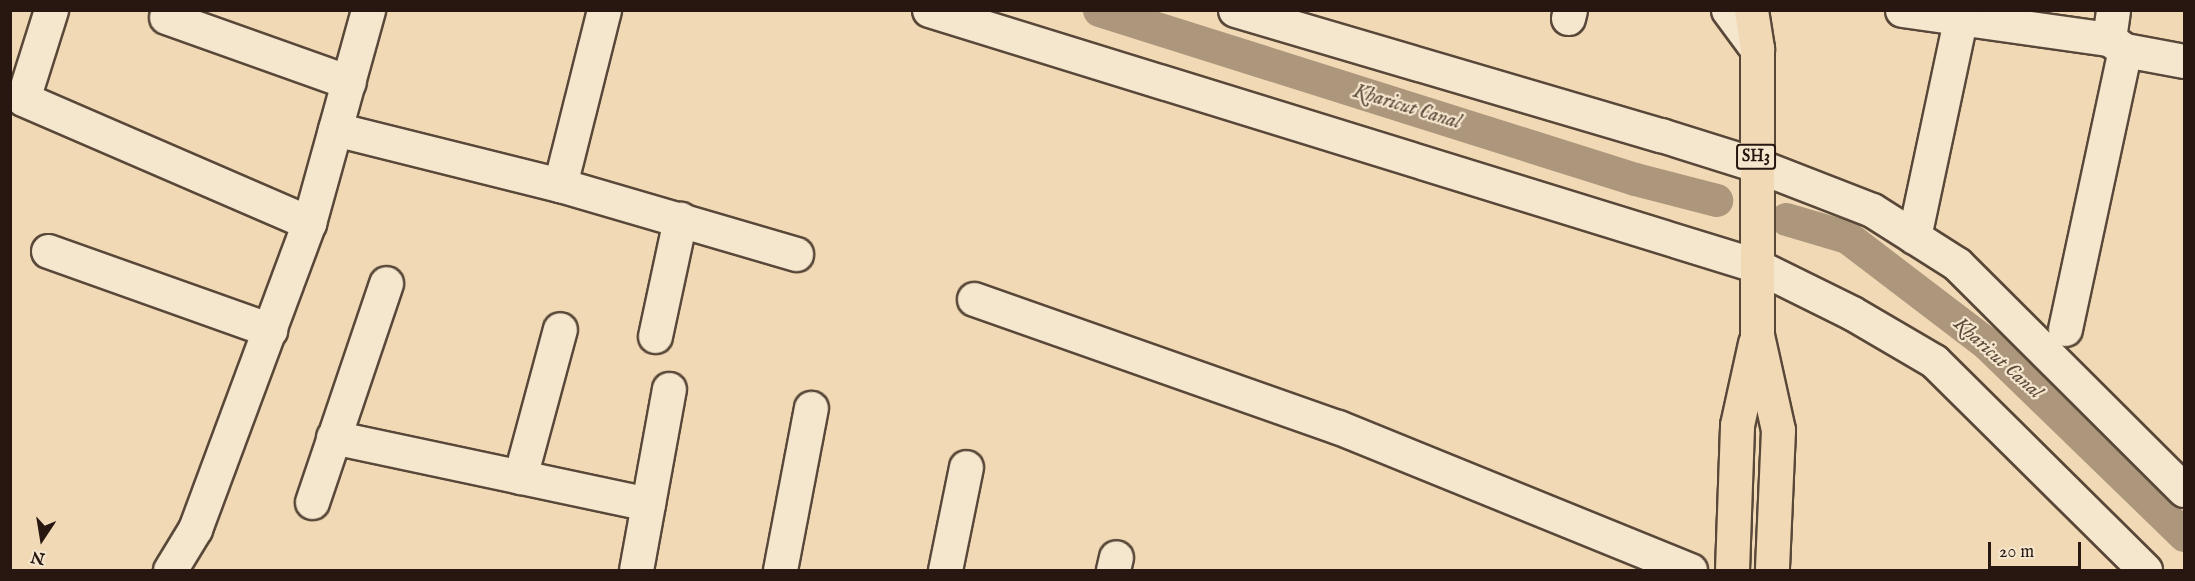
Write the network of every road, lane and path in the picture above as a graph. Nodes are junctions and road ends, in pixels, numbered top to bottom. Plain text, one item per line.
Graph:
1 (51, 10) edge
2 (368, 10) edge
3 (604, 10) edge
4 (929, 10) edge
5 (1235, 10) edge
6 (1728, 10) edge
7 (1751, 10) edge
8 (1764, 10) edge
9 (1902, 10) edge
10 (166, 17) dead end
11 (1960, 21) junction
12 (2116, 33) edge
13 (1757, 49) junction
14 (2184, 62) edge
15 (349, 82) junction
16 (335, 129) junction
17 (1756, 165) junction
18 (560, 184) junction
19 (680, 219) junction
20 (309, 223) junction
21 (1914, 237) junction
22 (48, 251) dead end
23 (796, 254) dead end
24 (1755, 265) junction
25 (386, 283) dead end
26 (974, 299) dead end
27 (560, 329) dead end
28 (2065, 329) dead end
29 (270, 330) junction
30 (1757, 335) junction
31 (656, 336) dead end
32 (669, 389) dead end
33 (811, 408) dead end
34 (333, 437) junction
35 (966, 468) dead end
36 (520, 477) junction
37 (2184, 490) edge
38 (312, 502) dead end
39 (648, 504) junction
40 (170, 570) edge
41 (636, 570) edge
42 (780, 570) edge
43 (945, 570) edge
44 (1690, 570) edge
45 (1732, 570) edge
46 (1773, 570) edge
47 (2145, 570) edge

1 - 20 street
2 - 15 street
3 - 18 street
4 - 24 street
5 - 17 street
6 - 13 street
7 - 13 main road, SH3
8 - 13 street, SH3
9 - 11 street
10 - 15 street
11 - 12 street
11 - 21 street
12 - 14 street
12 - 28 street
13 - 17 main road, SH3
15 - 16 street
16 - 18 street
16 - 20 street
17 - 21 street
17 - 24 main road, SH3
18 - 19 street
19 - 23 street
19 - 31 street
20 - 29 street
21 - 37 street
22 - 29 street
24 - 30 main road
24 - 47 street
25 - 34 street
26 - 44 street
27 - 36 street
29 - 40 street
30 - 45 main road
30 - 46 main road
32 - 39 street
33 - 42 street
34 - 36 street
34 - 38 street
35 - 43 street
36 - 39 street
39 - 41 street

